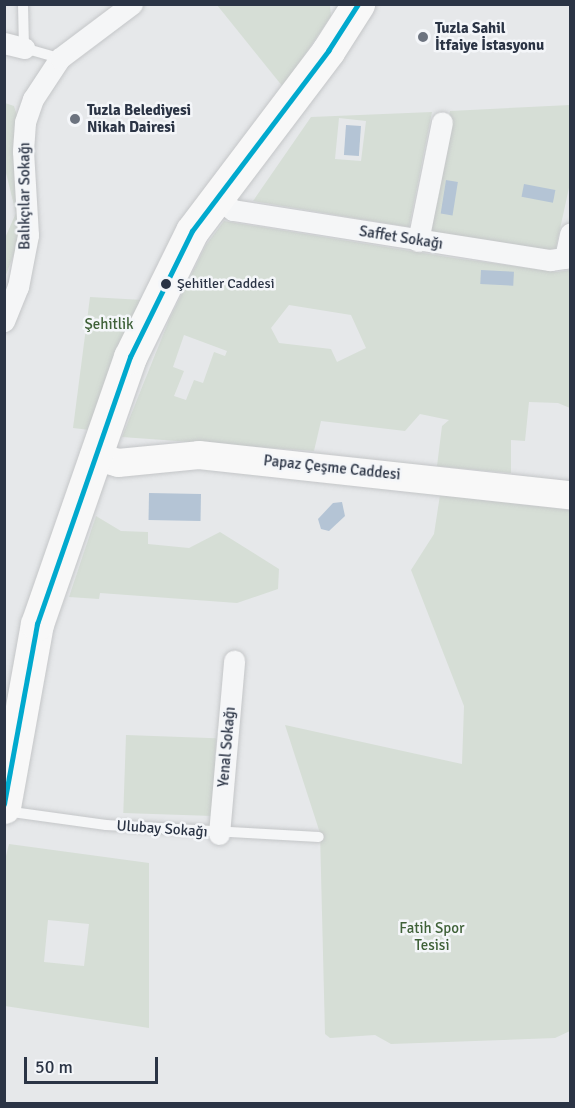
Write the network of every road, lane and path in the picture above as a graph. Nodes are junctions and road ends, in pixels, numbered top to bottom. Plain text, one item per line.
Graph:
1 (23, 4) edge
2 (132, 4) edge
3 (357, 4) edge
4 (14, 45) edge
5 (60, 58) junction
6 (442, 122) dead end
7 (216, 198) junction
8 (570, 234) edge
9 (418, 241) junction
10 (4, 321) edge
11 (94, 456) junction
12 (570, 495) edge
13 (234, 661) dead end
14 (4, 809) edge
15 (219, 834) junction
16 (320, 837) dead end

1 - 4 lane
2 - 5 street, Balıkçılar Sokağı
3 - 7 main road
4 - 5 lane
5 - 10 street, Balıkçılar Sokağı
6 - 9 street
7 - 9 street, Saffet Sokağı
7 - 11 main road
8 - 9 street, Saffet Sokağı
11 - 12 street, Papaz Çeşme Caddesi
11 - 14 main road
13 - 15 street, Yenal Sokağı
14 - 15 lane, Ulubay Sokağı
15 - 16 lane, Ulubay Sokağı

